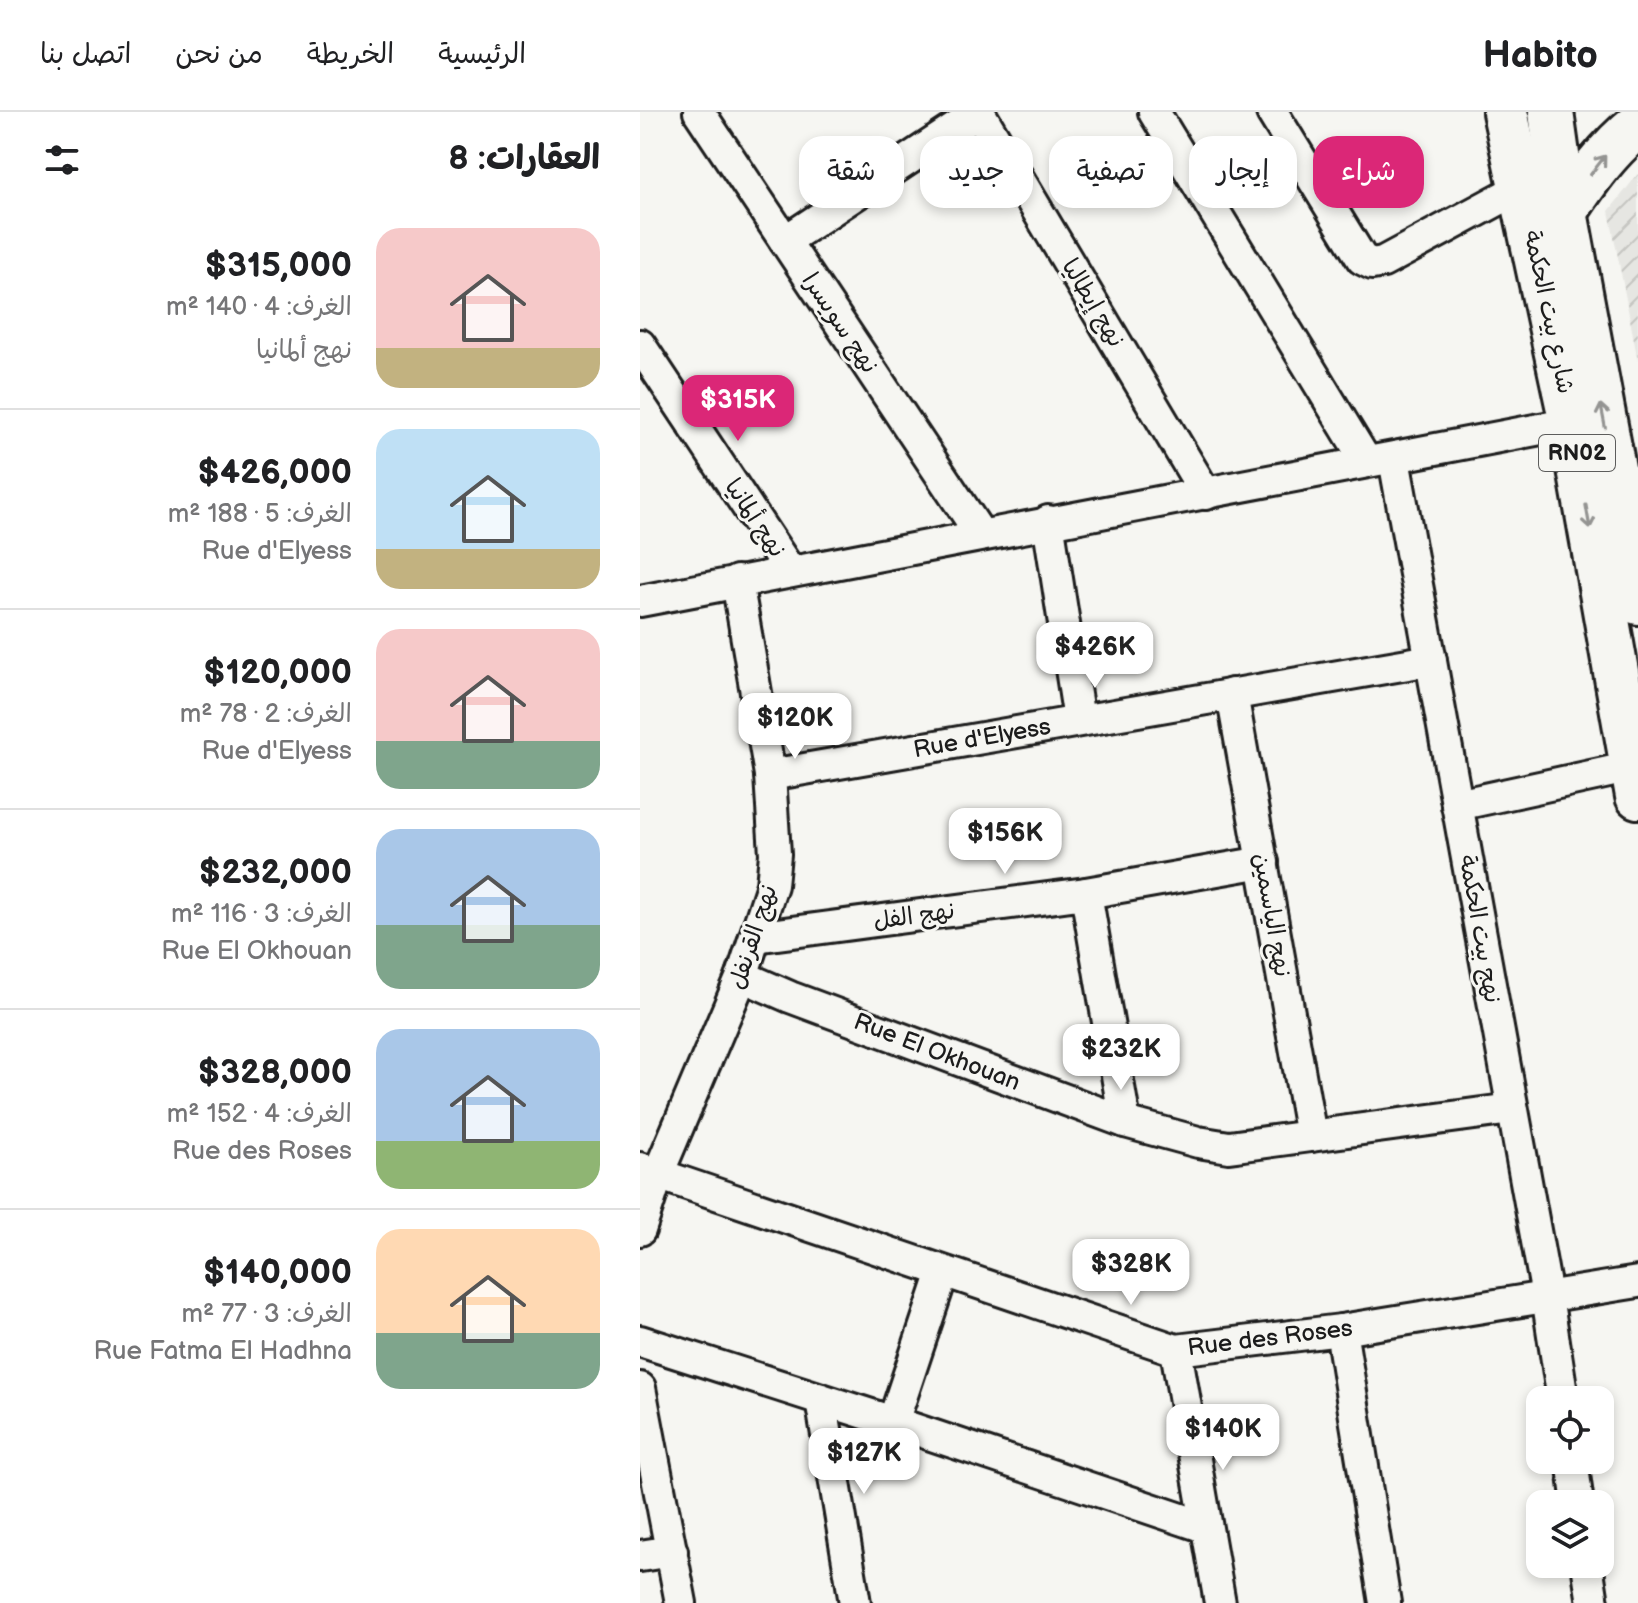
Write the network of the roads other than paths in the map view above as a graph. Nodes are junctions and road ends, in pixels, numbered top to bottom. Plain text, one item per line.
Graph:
1 (699, 112) edge
2 (980, 112) edge
3 (1154, 112) edge
4 (1272, 112) edge
5 (1505, 112) edge
6 (1551, 112) edge
7 (1638, 125) edge
8 (1522, 187) junction
9 (1565, 212) junction
10 (785, 241) junction
11 (640, 345) edge
12 (1572, 423) junction
13 (1380, 460) junction
14 (1206, 494) junction
15 (1048, 521) junction
16 (981, 535) junction
17 (790, 571) junction
18 (737, 581) junction
19 (640, 601) edge
20 (1638, 602) edge
21 (1431, 660) junction
22 (1232, 694) junction
23 (1079, 720) junction
24 (770, 775) junction
25 (1635, 782) edge
26 (1457, 805) junction
27 (1263, 862) junction
28 (1086, 893) junction
29 (755, 937) junction
30 (742, 976) junction
31 (1512, 1109) junction
32 (1125, 1122) junction
33 (1311, 1136) junction
34 (649, 1171) edge
35 (640, 1230) edge
36 (943, 1272) junction
37 (1638, 1282) edge
38 (1547, 1296) junction
39 (1341, 1330) junction
40 (640, 1341) edge
41 (1176, 1350) junction
42 (1561, 1386) edge
43 (640, 1388) edge
44 (821, 1399) junction
45 (893, 1422) junction
46 (1205, 1527) junction
47 (672, 1551) junction
48 (640, 1556) edge
49 (1589, 1578) edge
50 (681, 1603) edge
51 (855, 1603) edge
52 (1220, 1603) edge
53 (1385, 1603) edge
54 (1593, 1603) edge

1 - 10 street, نهج سويسرا
2 - 10 street
2 - 14 street, نهج إيطاليا
3 - 13 street
4 - 8 street
5 - 8 main road, شارع بيت الحكمة / RN02
6 - 9 main road, شارع بيت الحكمة / RN02
9 -> 7 main road
8 - 12 main road, شارع بيت الحكمة / RN02
20 -> 9 main road, شارع بيت الحكمة / RN02
10 - 16 street, نهج سويسرا
11 - 17 street, نهج ألمانيا
12 - 13 street
12 -> 25 main road, شارع بيت الحكمة / RN02
13 - 14 street
13 - 21 street, نهج بيت الحكمة
14 - 15 street
15 - 16 street
15 - 23 street
16 - 17 street
17 - 18 street
18 - 19 street
18 - 24 street, نهج القرنفل
21 - 22 street, Rue d'Elyess
21 - 26 street, نهج بيت الحكمة
22 - 23 street, Rue d'Elyess
22 - 27 street, نهج الياسمين
23 - 24 street, Rue d'Elyess
24 - 29 street, نهج القرنفل
25 - 26 street
26 - 31 street, نهج بيت الحكمة
27 - 28 street, نهج الفل
27 - 33 street, نهج الياسمين
28 - 29 street, نهج الفل
28 - 32 street
29 - 30 street, نهج القرنفل
30 - 32 street, Rue El Okhouan
30 - 34 street, نهج القرنفل
31 - 33 street, Rue El Okhouan
31 - 38 street, نهج بيت الحكمة
32 - 33 street, Rue El Okhouan
34 - 35 street, نهج القرنفل
34 - 36 street, Rue des Roses
36 - 41 street, Rue des Roses
36 - 45 street
37 - 38 street, Rue des Roses
38 - 39 street, Rue des Roses
38 - 42 street, نهج بيت الحكمة
39 - 41 street, Rue des Roses
39 - 53 street
40 - 44 street
41 - 46 street
43 - 47 street
44 - 45 street
44 - 51 street
45 - 46 street
46 - 52 street
47 - 48 street
47 - 50 street
49 - 54 street

